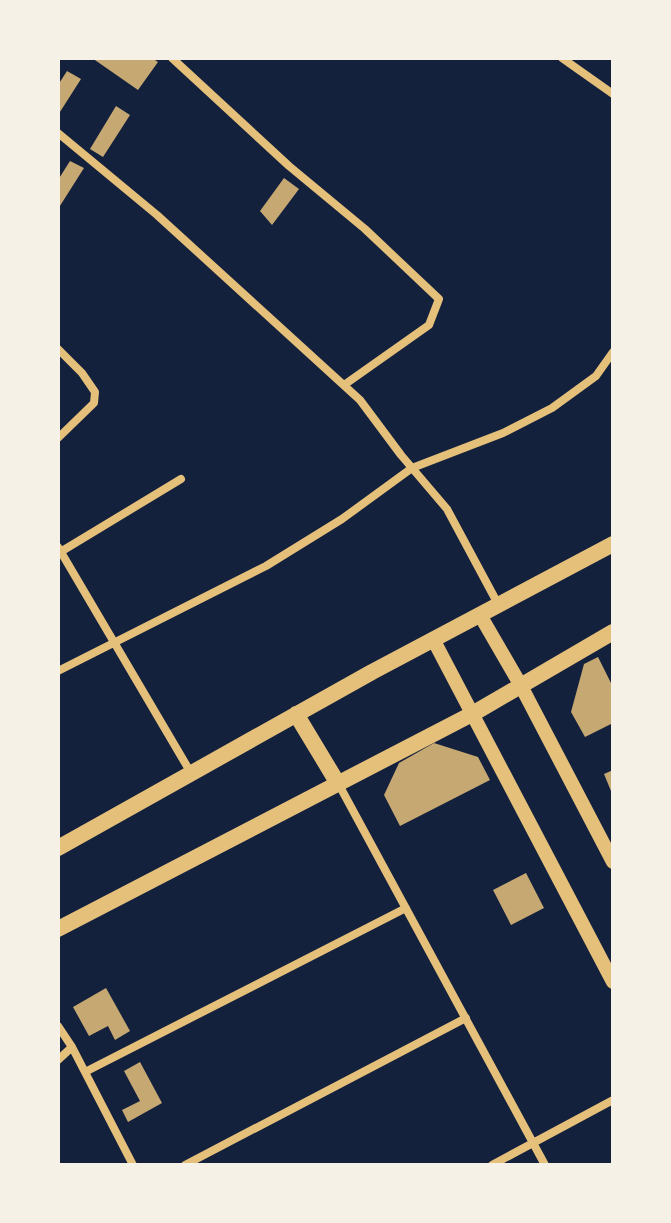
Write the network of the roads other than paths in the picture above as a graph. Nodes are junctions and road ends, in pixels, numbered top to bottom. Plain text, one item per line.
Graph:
1 (172, 58) edge
2 (562, 58) edge
3 (613, 94) edge
4 (58, 133) edge
5 (58, 349) edge
6 (613, 352) edge
7 (344, 385) junction
8 (58, 438) edge
9 (412, 468) junction
10 (181, 479) dead end
11 (613, 544) edge
12 (60, 549) edge
13 (499, 605) junction
14 (480, 615) junction
15 (613, 632) edge
16 (433, 639) junction
17 (115, 642) junction
18 (58, 671) edge
19 (520, 684) junction
20 (474, 713) junction
21 (296, 714) junction
22 (191, 773) junction
23 (337, 782) junction
24 (58, 848) edge
25 (613, 862) edge
26 (406, 908) junction
27 (58, 929) edge
28 (613, 982) edge
29 (466, 1018) junction
30 (58, 1026) edge
31 (72, 1047) junction
32 (58, 1060) edge
33 (85, 1072) junction
34 (613, 1100) edge
35 (533, 1143) junction
36 (133, 1165) edge
37 (185, 1165) edge
38 (492, 1165) edge
39 (545, 1165) edge

1 - 7 street
2 - 3 street
4 - 7 street
5 - 8 street
6 - 9 street
7 - 9 street
9 - 13 street
9 - 17 street
10 - 12 street
11 - 13 main road
12 - 17 street
13 - 14 main road
14 - 16 main road
14 - 19 street
15 - 19 main road
16 - 20 street
16 - 21 main road
17 - 18 street
17 - 22 street
19 - 20 main road
19 - 25 street
20 - 23 main road
20 - 28 street
21 - 22 main road
21 - 23 main road
22 - 24 main road
23 - 26 street
23 - 27 main road
26 - 29 street
26 - 33 street
29 - 35 street
29 - 37 street
30 - 31 street
31 - 32 street
31 - 33 street
33 - 36 street
34 - 35 street
35 - 38 street
35 - 39 street

